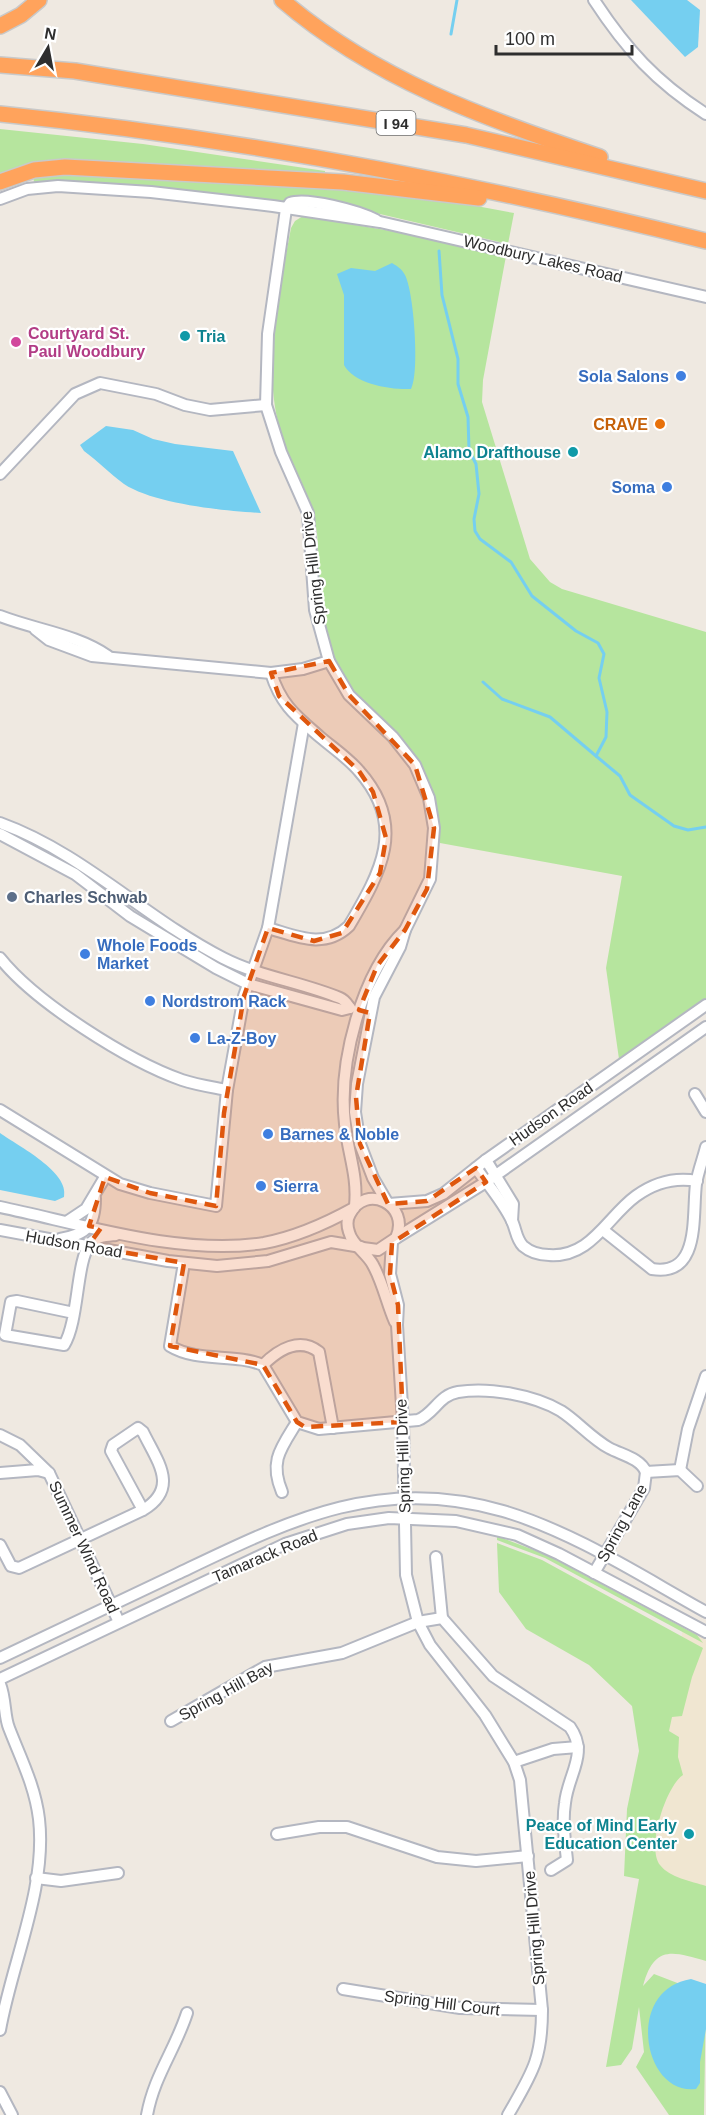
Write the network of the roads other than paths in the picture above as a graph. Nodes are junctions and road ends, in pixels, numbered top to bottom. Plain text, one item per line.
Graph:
1 (39, 0) edge
2 (282, 0) edge
3 (594, 0) edge
4 (0, 26) edge
5 (0, 65) edge
6 (706, 114) edge
7 (5, 115) edge
8 (0, 182) edge
9 (682, 186) junction
10 (706, 191) edge
11 (0, 199) edge
12 (569, 208) junction
13 (286, 209) junction
14 (706, 241) edge
15 (706, 297) edge
16 (266, 405) junction
17 (0, 474) edge
18 (0, 616) edge
19 (329, 661) junction
20 (271, 673) junction
21 (304, 723) junction
22 (0, 823) edge
23 (0, 834) edge
24 (268, 928) junction
25 (1, 963) edge
26 (253, 971) junction
27 (248, 984) junction
28 (706, 1005) edge
29 (360, 1010) junction
30 (706, 1026) edge
31 (227, 1090) junction
32 (695, 1094) dead end
33 (0, 1110) edge
34 (706, 1112) edge
35 (706, 1148) edge
36 (486, 1160) junction
37 (476, 1168) junction
38 (496, 1175) junction
39 (105, 1177) junction
40 (697, 1181) junction
41 (486, 1182) junction
42 (95, 1198) junction
43 (388, 1203) junction
44 (0, 1207) edge
45 (354, 1207) junction
46 (68, 1221) junction
47 (512, 1221) junction
48 (89, 1226) junction
49 (0, 1230) edge
50 (603, 1230) junction
51 (126, 1233) junction
52 (52, 1240) junction
53 (394, 1241) junction
54 (88, 1246) junction
55 (362, 1248) junction
56 (183, 1263) junction
57 (74, 1312) junction
58 (396, 1325) junction
59 (263, 1365) junction
60 (706, 1376) edge
61 (297, 1422) junction
62 (403, 1422) junction
63 (333, 1428) junction
64 (0, 1435) edge
65 (680, 1470) junction
66 (646, 1472) junction
67 (0, 1473) edge
68 (49, 1473) junction
69 (697, 1486) dead end
70 (282, 1492) dead end
71 (405, 1499) junction
72 (143, 1510) junction
73 (405, 1518) junction
74 (80, 1539) junction
75 (0, 1545) edge
76 (436, 1557) dead end
77 (605, 1557) junction
78 (594, 1573) junction
79 (111, 1605) junction
80 (706, 1611) edge
81 (442, 1618) junction
82 (119, 1622) junction
83 (418, 1622) junction
84 (706, 1632) edge
85 (0, 1658) edge
86 (0, 1679) edge
87 (0, 1684) edge
88 (171, 1722) dead end
89 (4, 1723) edge
90 (578, 1748) junction
91 (514, 1762) junction
92 (277, 1834) dead end
93 (528, 1856) junction
94 (551, 1870) dead end
95 (118, 1873) dead end
96 (36, 1878) junction
97 (343, 1989) dead end
98 (542, 2010) junction
99 (187, 2013) dead end
100 (0, 2030) edge
101 (0, 2092) edge
102 (12, 2115) edge
103 (147, 2115) edge
104 (508, 2115) edge

1 - 4 highway
2 - 9 highway
3 - 6 street
5 - 9 highway, I 94
7 - 12 highway
8 - 12 highway
9 - 10 highway, I 94
11 - 13 street, Woodbury Lakes Road
12 - 14 highway
13 - 15 street, Woodbury Lakes Road
13 - 16 street, Spring Hill Drive
16 - 17 street
16 - 19 street, Spring Hill Drive
18 - 20 street
19 - 20 street
19 - 29 street, Spring Hill Drive
20 - 21 street
21 - 24 street
21 - 24 street
22 - 26 street
23 - 27 street
24 - 26 street
25 - 31 street
26 - 27 street
26 - 29 street
27 - 29 street
27 - 31 street
28 - 36 street, Hudson Road
29 - 43 street, Spring Hill Drive
29 - 45 street, Spring Hill Drive
30 - 38 street, Hudson Road
31 - 39 street
32 - 34 street
33 - 39 street
35 - 40 street
36 - 37 street, Hudson Road
36 - 38 street
37 - 41 street
37 - 43 street, Hudson Road
38 - 41 street, Hudson Road
38 - 47 street
39 - 42 street
40 - 50 street
40 - 50 street
41 - 47 street
41 - 53 street, Hudson Road
42 - 46 street
42 - 48 street
43 - 45 street
43 - 53 street
44 - 46 street, Hudson Road
45 - 51 street, Hudson Road
45 - 55 street
46 - 48 street, Hudson Road
47 - 50 street
48 - 51 street, Hudson Road
48 - 52 street
49 - 52 street, Hudson Road
51 - 54 street
52 - 54 street, Hudson Road
53 - 55 street
53 - 58 street, Spring Hill Drive
54 - 56 street, Hudson Road
54 - 57 street
55 - 56 street, Hudson Road
55 - 58 street, Spring Hill Drive
56 - 59 street
57 - 57 street
58 - 62 street, Spring Hill Drive
59 - 61 street
59 - 63 street
60 - 65 street
61 - 63 street, Spring Lane
61 - 70 street
62 - 63 street, Spring Lane
62 - 66 street, Spring Lane
62 - 71 street, Spring Hill Drive
64 - 68 street
65 - 66 street, Spring Lane
65 - 69 street
66 - 77 street, Spring Lane
67 - 68 street
68 - 74 street, Summer Wind Road
71 - 73 street, Spring Hill Drive
71 - 77 street, Tamarack Road
71 - 79 street, Tamarack Road
72 - 72 street
72 - 74 street
73 - 78 street, Tamarack Road
73 - 82 street, Tamarack Road
73 - 83 street, Spring Hill Drive
74 - 75 street
74 - 79 street, Summer Wind Road
76 - 81 street
77 - 78 street, Spring Lane
77 - 80 street, Tamarack Road
78 - 84 street, Tamarack Road
79 - 82 street, Summer Wind Road
79 - 85 street, Tamarack Road
81 - 83 street
81 - 90 street
82 - 86 street, Tamarack Road
83 - 88 street, Spring Hill Bay
83 - 91 street, Spring Hill Drive
87 - 89 street
89 - 96 street
90 - 91 street
90 - 94 street, Spring Hill Drive
91 - 93 street, Spring Hill Drive
92 - 93 street
93 - 98 street, Spring Hill Drive
95 - 96 street
96 - 100 street
97 - 98 street, Spring Hill Court
98 - 104 street, Spring Hill Drive
99 - 103 street
101 - 102 street

